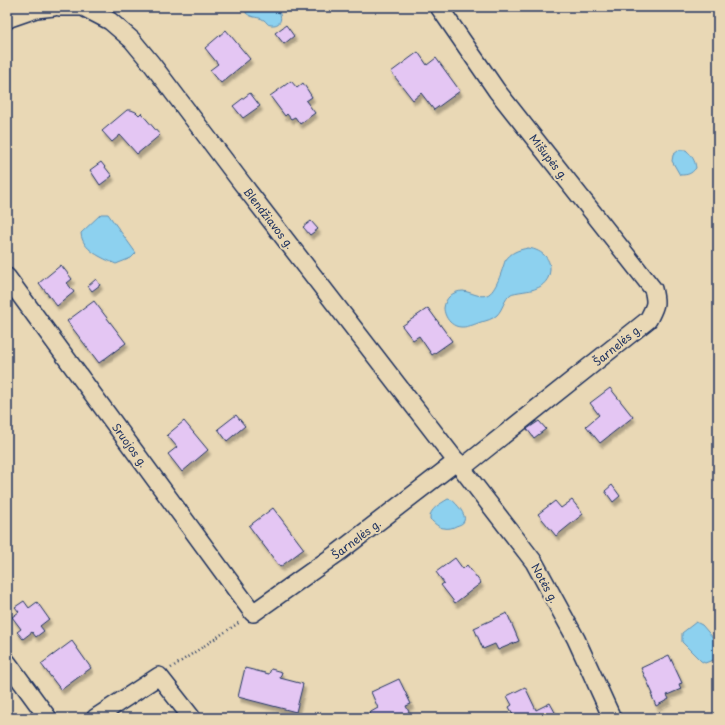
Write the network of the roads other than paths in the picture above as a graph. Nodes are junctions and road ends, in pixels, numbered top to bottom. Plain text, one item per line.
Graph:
1 (54, 7) edge
2 (59, 7) edge
3 (439, 7) edge
4 (7, 20) edge
5 (7, 277) edge
6 (655, 307) joint
7 (459, 465) junction
8 (253, 613) joint
9 (7, 662) edge
10 (48, 718) edge
11 (95, 718) edge
12 (192, 718) edge
13 (612, 718) edge

1 - 4 street
2 - 7 street, Blendžiavos g.
3 - 6 street, Mišupės g.
5 - 8 street, Sruojos g.
6 - 7 street, Šarnelės g.
7 - 8 street, Šarnelės g.
7 - 13 street, Notės g.
9 - 10 street
11 - 12 street

